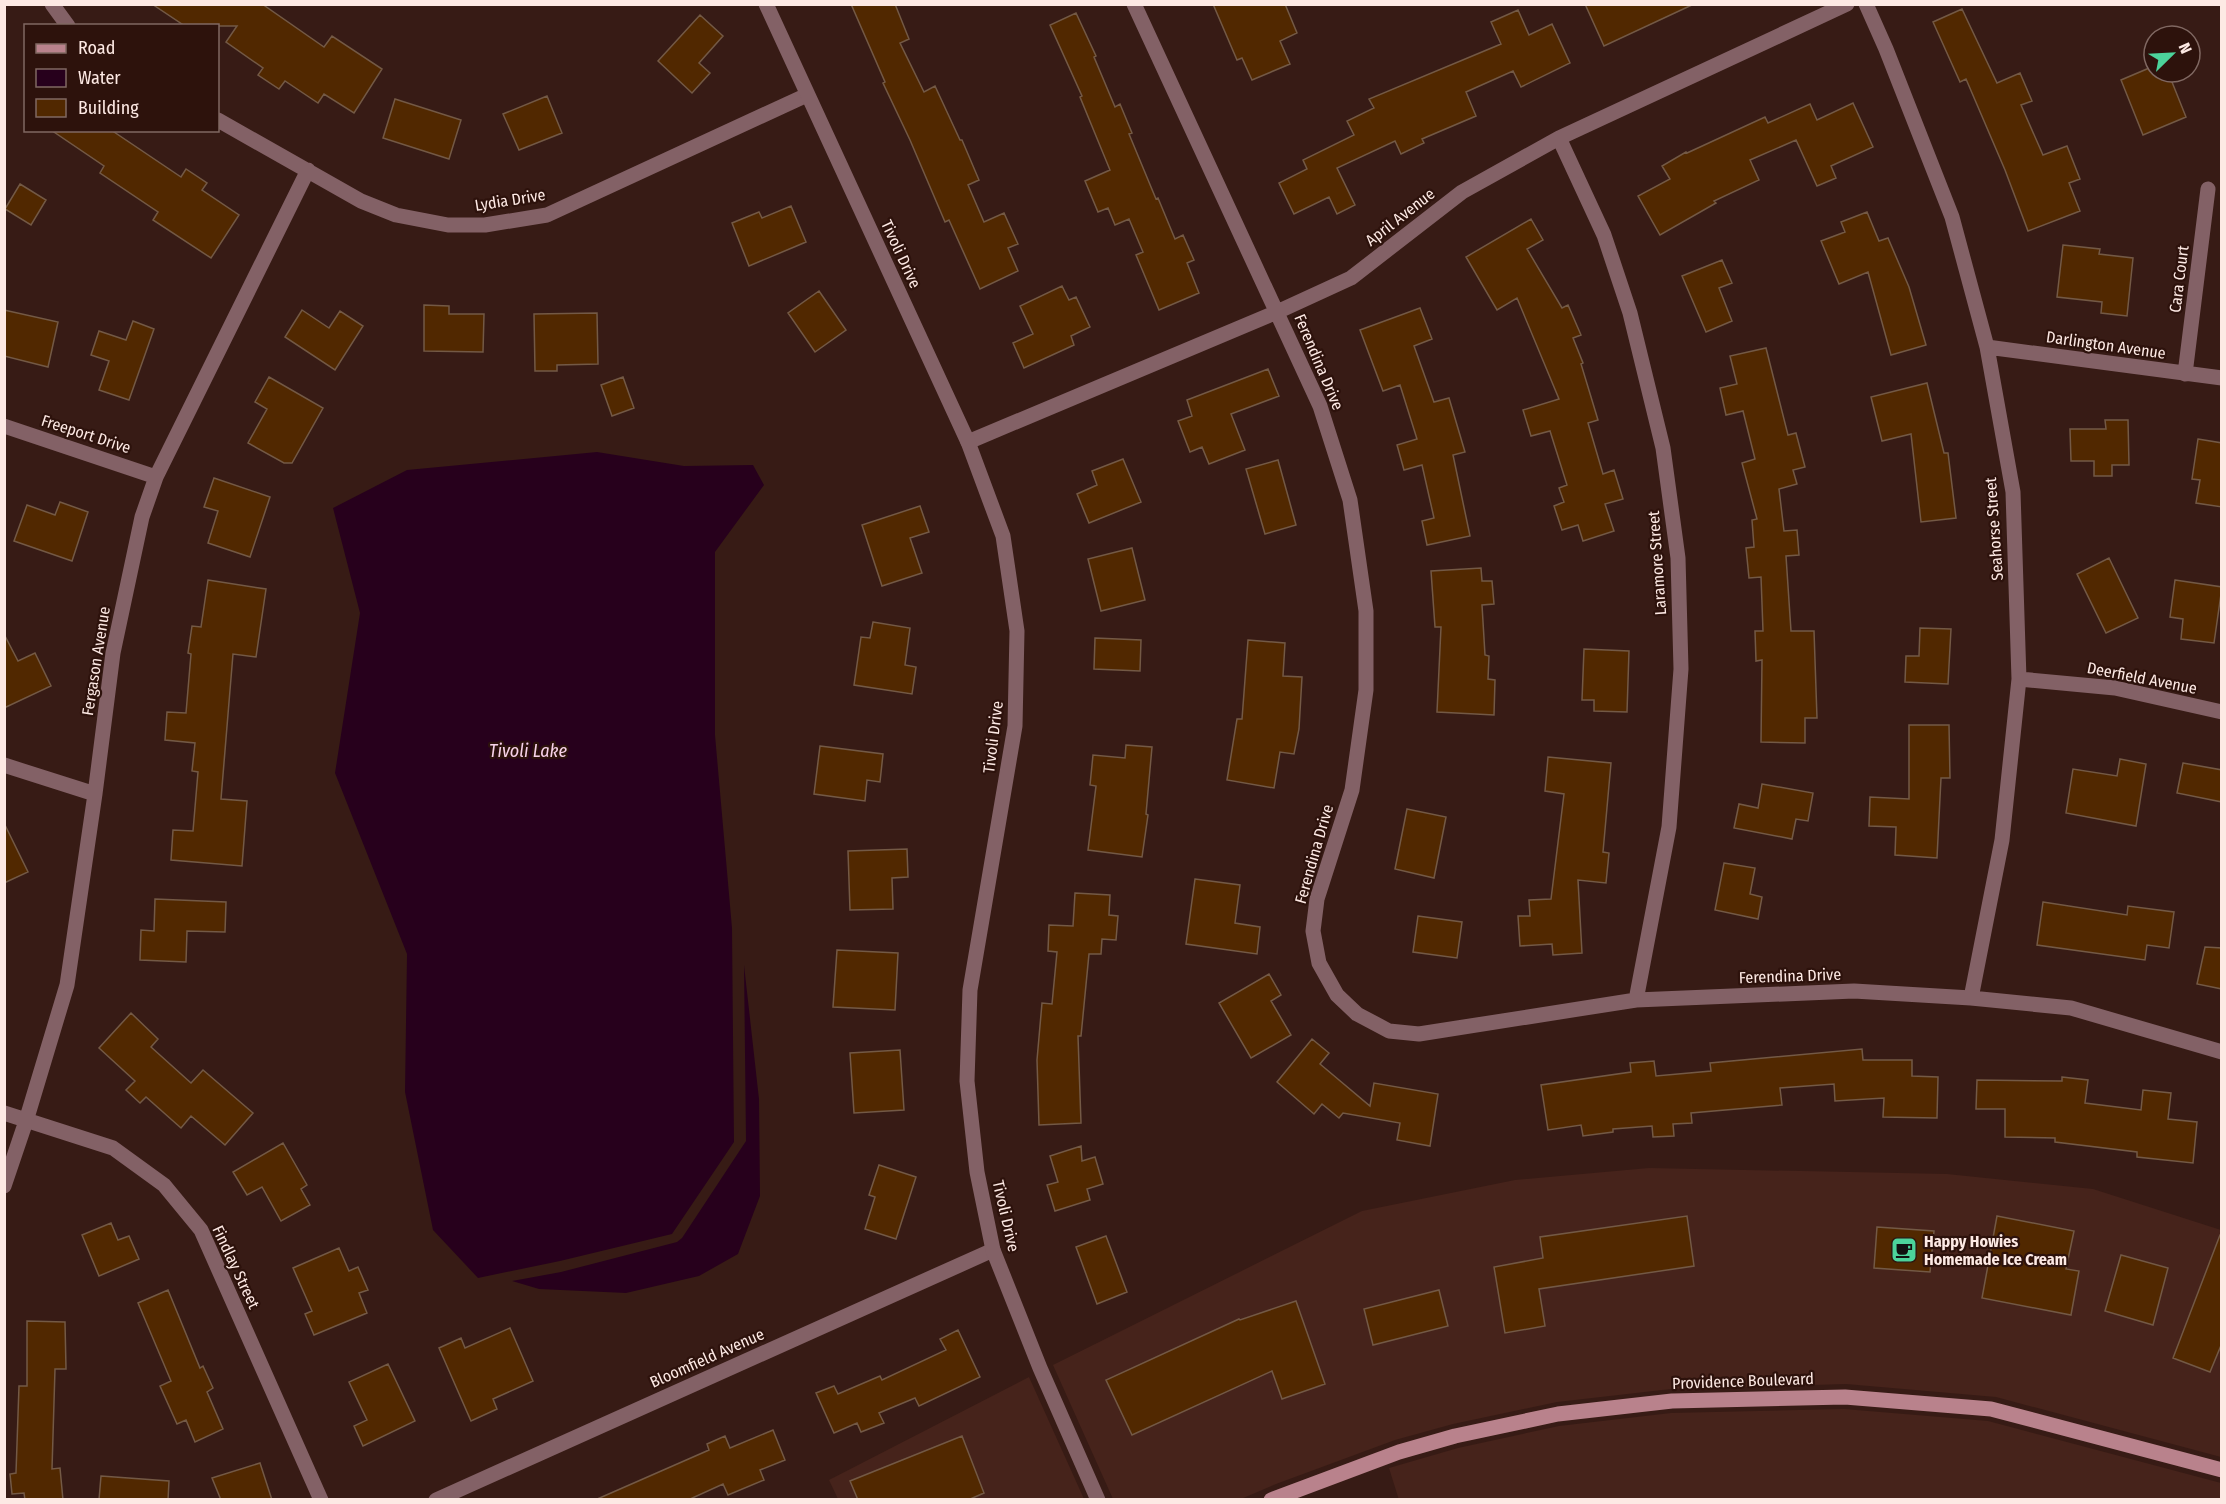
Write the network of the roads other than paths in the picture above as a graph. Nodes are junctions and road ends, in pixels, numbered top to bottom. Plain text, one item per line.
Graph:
1 (52, 4) edge
2 (766, 4) edge
3 (1134, 4) edge
4 (1847, 4) edge
5 (1866, 4) edge
6 (67, 24) edge
7 (807, 95) junction
8 (219, 121) edge
9 (1558, 138) junction
10 (309, 170) junction
11 (2208, 189) dead end
12 (1277, 312) junction
13 (1987, 347) junction
14 (2186, 374) junction
15 (2222, 378) edge
16 (4, 426) edge
17 (968, 442) junction
18 (156, 477) junction
19 (2019, 679) junction
20 (2222, 712) edge
21 (4, 765) edge
22 (95, 794) junction
23 (1971, 998) junction
24 (1636, 1000) junction
25 (2222, 1052) edge
26 (4, 1113) edge
27 (26, 1121) junction
28 (4, 1186) edge
29 (993, 1250) junction
30 (2222, 1470) edge
31 (321, 1500) edge
32 (436, 1500) edge
33 (1098, 1500) edge
34 (1270, 1500) edge

1 - 6 street
2 - 7 street, Tivoli Drive
3 - 12 street, Ferendina Drive
4 - 9 street, April Avenue
5 - 13 street, Seahorse Street
7 - 10 street, Lydia Drive
7 - 17 street, Tivoli Drive
8 - 10 street, Lydia Drive
9 - 12 street, April Avenue
9 - 24 street, Laramore Street
10 - 18 street, Fergason Avenue
11 - 14 street, Cara Court
12 - 17 street, April Avenue
12 - 24 street, Ferendina Drive
13 - 14 street, Darlington Avenue
13 - 19 street, Seahorse Street
14 - 15 street, Darlington Avenue
16 - 18 street, Freeport Drive
17 - 29 street, Tivoli Drive
18 - 22 street, Fergason Avenue
19 - 20 street, Deerfield Avenue
19 - 23 street, Seahorse Street
21 - 22 street
22 - 27 street, Fergason Avenue
23 - 24 street, Ferendina Drive
23 - 25 street, Ferendina Drive
26 - 27 street, Findlay Street
27 - 28 street, Fergason Avenue
27 - 31 street, Findlay Street
29 - 32 street, Bloomfield Avenue
29 - 33 street, Tivoli Drive
30 - 34 main road, Providence Boulevard

